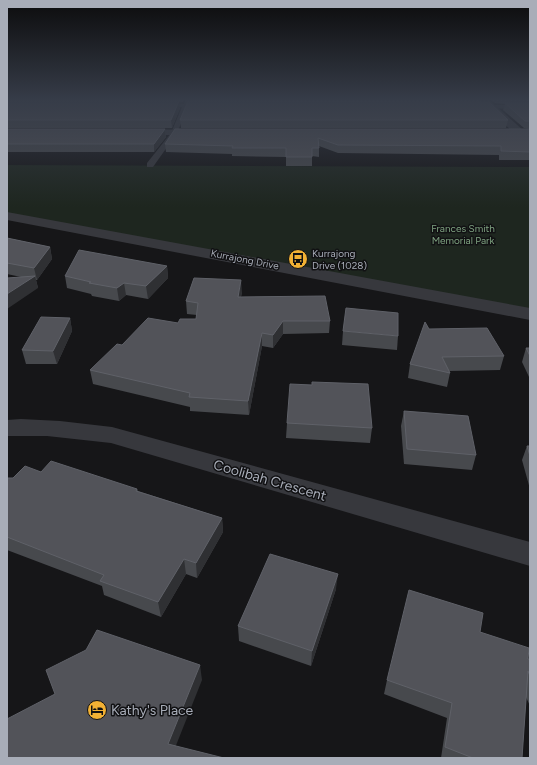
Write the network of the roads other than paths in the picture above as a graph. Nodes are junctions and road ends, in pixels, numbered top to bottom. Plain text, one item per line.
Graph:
1 (172, 135) edge
2 (150, 165) dead end
3 (7, 216) edge
4 (530, 314) edge
5 (7, 428) edge
6 (530, 554) edge

1 - 2 lane
3 - 4 street, Kurrajong Drive
5 - 6 street, Coolibah Crescent

